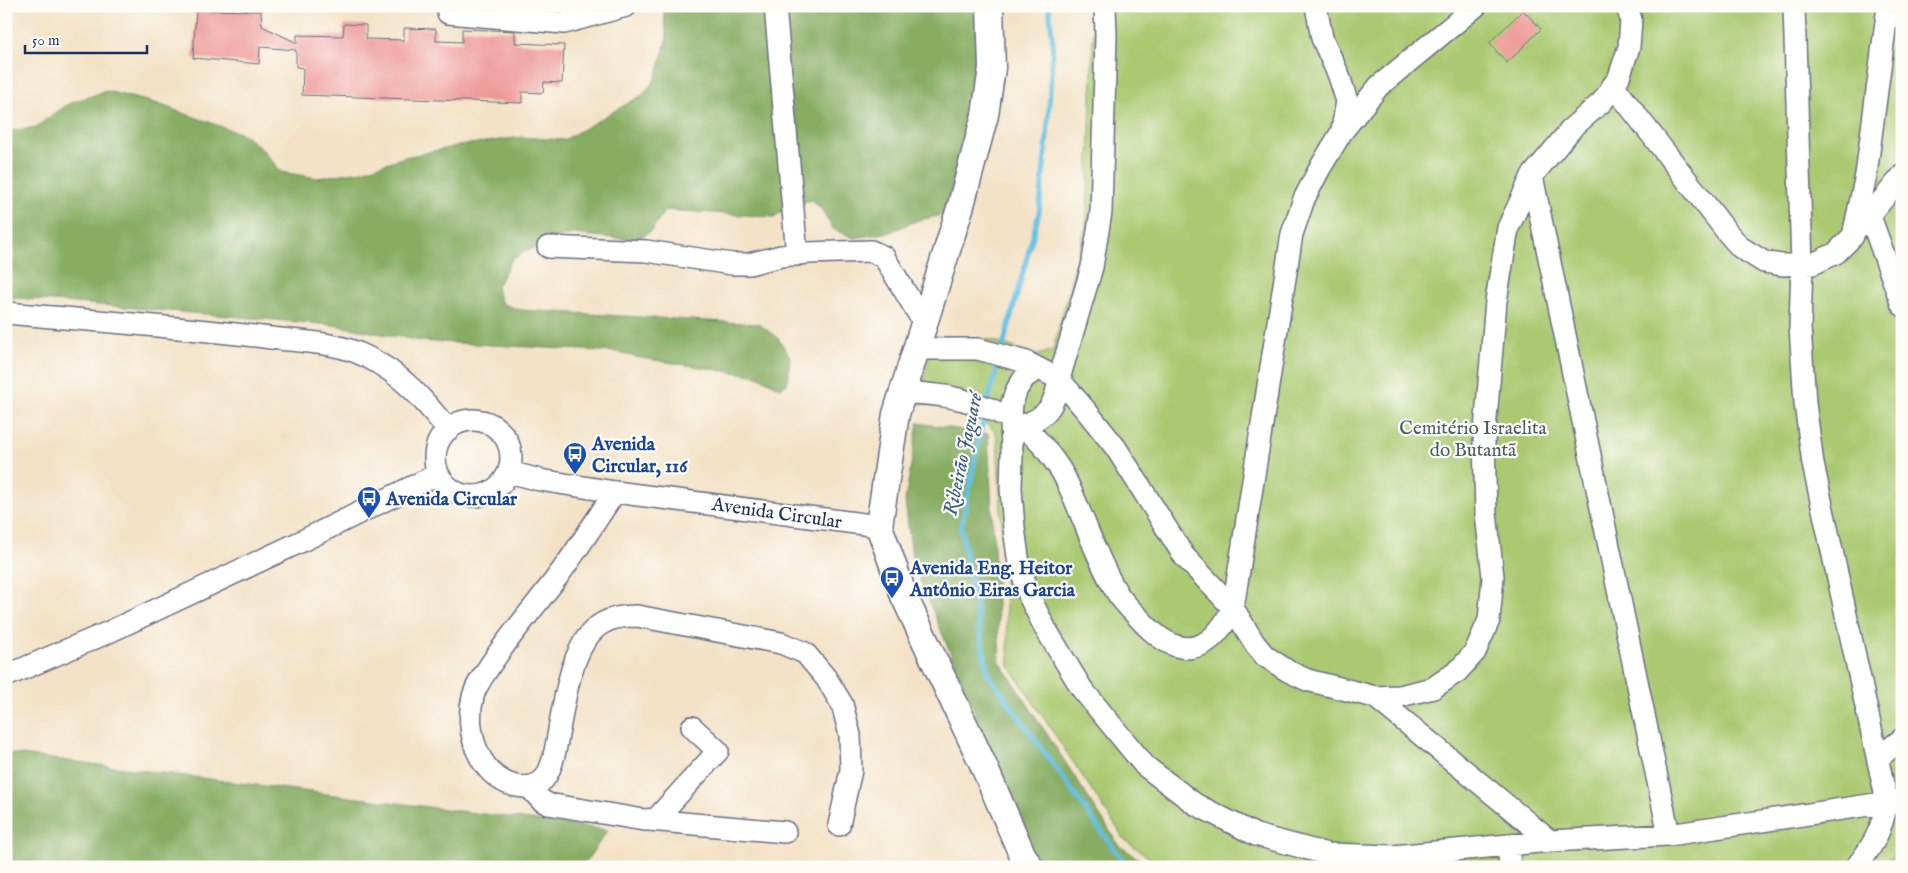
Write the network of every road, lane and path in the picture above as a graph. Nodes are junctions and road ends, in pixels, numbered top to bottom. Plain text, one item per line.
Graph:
1 (626, 6) edge
2 (775, 6) edge
3 (990, 6) edge
4 (1105, 6) edge
5 (1316, 6) edge
6 (1476, 6) edge
7 (1627, 6) edge
8 (1794, 6) edge
9 (1888, 6) edge
10 (448, 13) dead end
11 (1613, 85) junction
12 (1341, 133) junction
13 (1532, 176) junction
14 (1902, 176) edge
15 (1870, 216) junction
16 (1853, 236) junction
17 (548, 247) dead end
18 (797, 255) junction
19 (1802, 264) junction
20 (1902, 305) edge
21 (6, 313) edge
22 (924, 323) junction
23 (916, 349) junction
24 (1032, 366) junction
25 (1059, 380) junction
26 (902, 393) junction
27 (1009, 418) junction
28 (448, 430) junction
29 (509, 472) junction
30 (438, 474) junction
31 (615, 492) junction
32 (879, 526) junction
33 (1233, 608) junction
34 (6, 676) edge
35 (1375, 697) junction
36 (692, 727) dead end
37 (1902, 739) edge
38 (1878, 758) junction
39 (529, 787) junction
40 (1894, 801) edge
41 (649, 820) junction
42 (839, 825) dead end
43 (785, 832) dead end
44 (1669, 834) junction
45 (1550, 841) junction
46 (1508, 845) junction
47 (1030, 867) edge
48 (1510, 867) edge
49 (1856, 867) edge

1 - 10 street
2 - 18 street
3 - 22 main road
4 - 25 street
5 - 12 street
6 - 12 street
7 - 11 street
8 - 19 street
9 - 16 street
11 - 13 street
11 - 19 street
12 - 33 street
13 - 35 street
13 - 44 street
14 - 15 street
15 - 16 street
15 - 20 street
16 - 19 street
17 - 18 street
18 - 22 street
19 - 38 street
21 - 28 street
22 - 23 main road
23 - 24 street
23 - 26 main road
24 - 25 street
24 - 27 street
25 - 27 street
25 - 33 street
26 - 27 street
26 - 32 main road
27 - 33 street
27 - 46 street
28 - 29 street
28 - 30 street
29 - 30 street
29 - 31 street, Avenida Circular
30 - 34 street
31 - 32 street, Avenida Circular
31 - 39 street
32 - 47 main road
33 - 35 street
35 - 45 street
36 - 41 street
37 - 38 street
38 - 40 street
39 - 41 street
39 - 42 street
40 - 44 street
40 - 49 street
41 - 43 street
44 - 45 street
45 - 46 street
46 - 48 street

